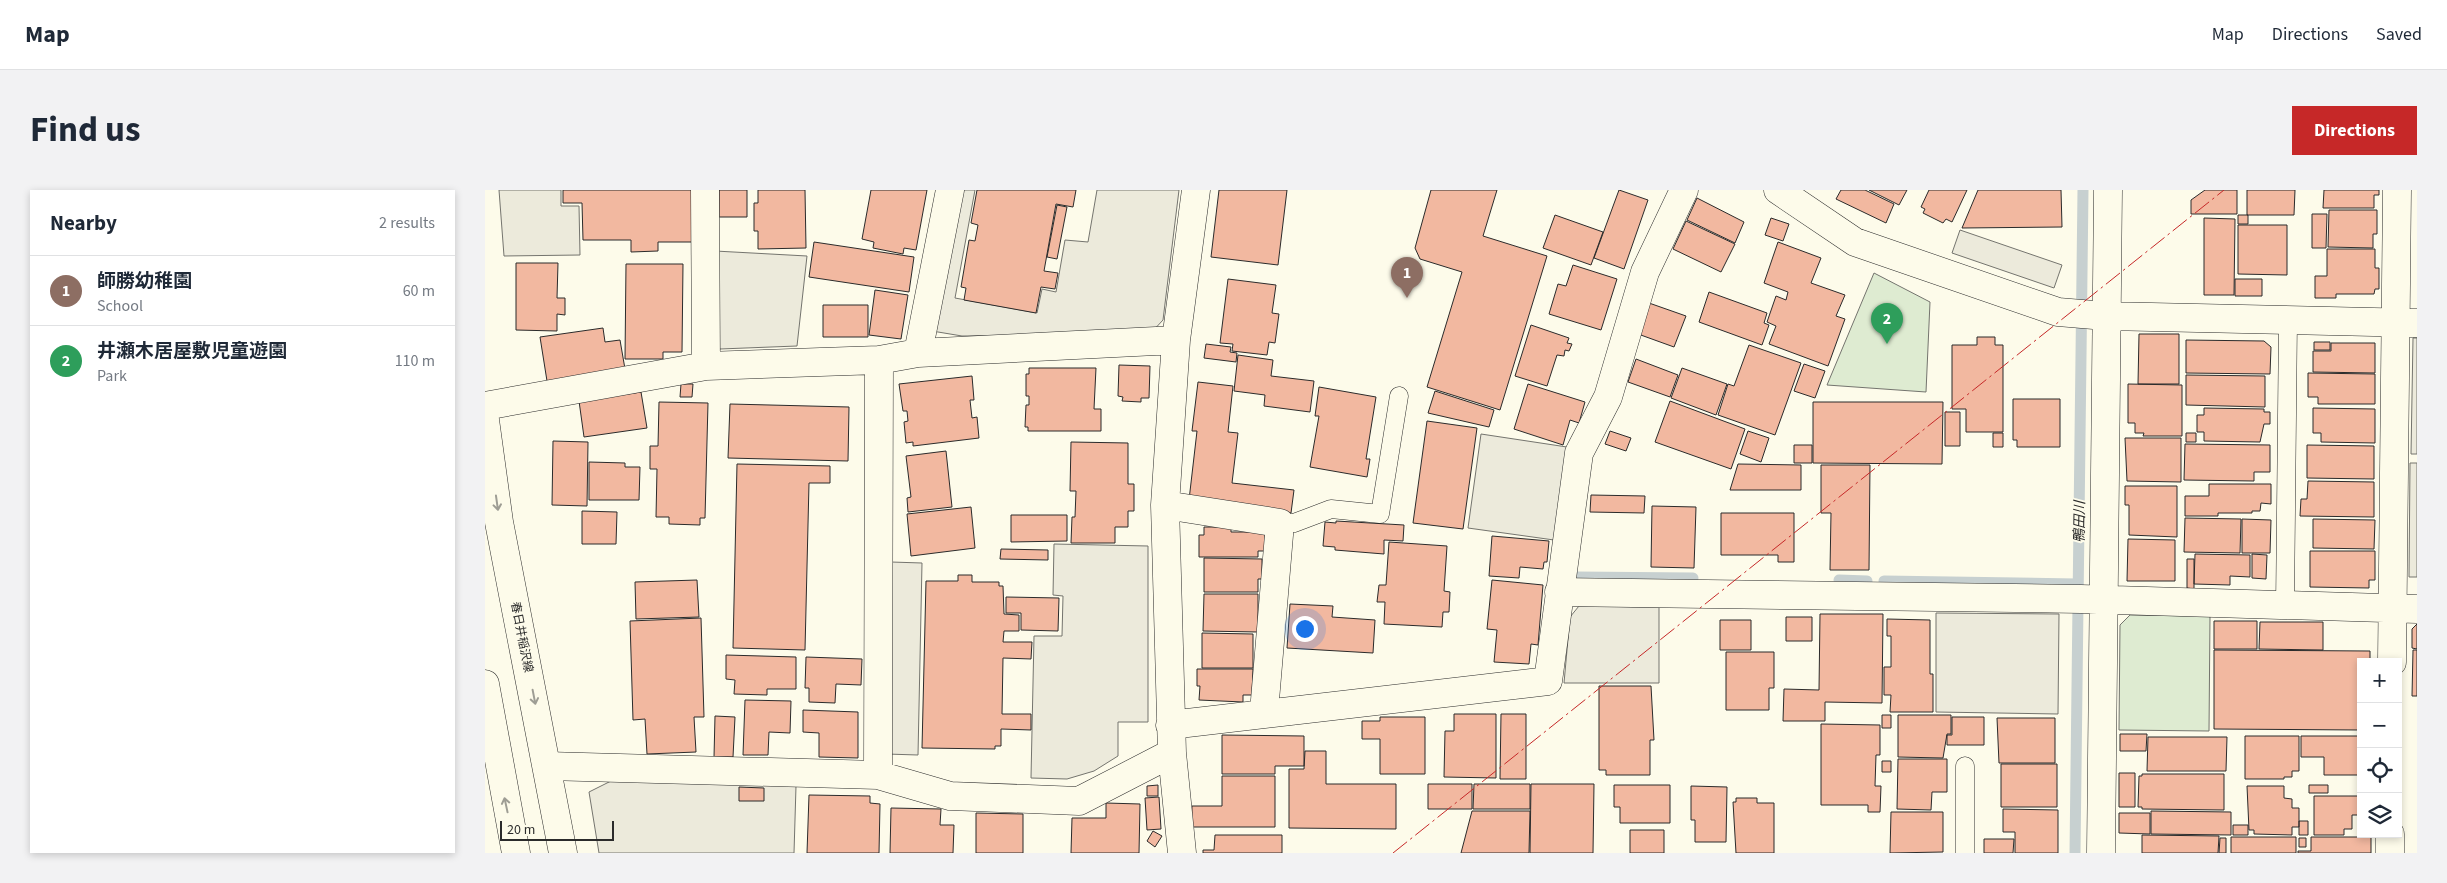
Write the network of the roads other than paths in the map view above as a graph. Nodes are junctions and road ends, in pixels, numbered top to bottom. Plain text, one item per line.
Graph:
1 (705, 190) edge
2 (950, 190) edge
3 (1196, 190) edge
4 (1684, 190) edge
5 (1778, 190) edge
6 (2108, 190) edge
7 (2397, 190) edge
8 (2096, 315) junction
9 (2288, 320) junction
10 (2406, 323) edge
11 (1176, 340) junction
12 (918, 353) junction
13 (879, 360) junction
14 (706, 366) junction
15 (1399, 396) dead end
16 (485, 406) edge
17 (485, 420) edge
18 (1165, 504) junction
19 (1281, 523) junction
20 (1559, 592) junction
21 (2082, 600) junction
22 (2285, 606) junction
23 (2405, 609) edge
24 (2393, 658) edge
25 (485, 684) edge
26 (1263, 712) junction
27 (1170, 725) junction
28 (1172, 753) junction
29 (547, 766) junction
30 (1965, 766) dead end
31 (492, 772) edge
32 (878, 775) junction
33 (2391, 838) edge
34 (516, 853) edge
35 (563, 853) edge
36 (1182, 853) edge
37 (1965, 853) edge
38 (2101, 853) edge
39 (2390, 853) edge

1 - 14 street
2 - 12 street
3 - 11 street
4 - 20 street
5 - 8 street
6 - 8 street
7 - 10 street
8 - 9 street
8 - 21 street
9 - 10 street
9 - 22 lane
10 - 23 street
11 - 12 street
11 - 18 street
12 - 13 street
13 - 14 street
13 - 32 street
14 - 16 street
15 - 19 lane
17 -> 29 street, 春日井稲沢線
18 - 19 street
18 - 27 street
19 - 26 street
20 - 21 street
20 - 26 street
21 - 22 street
21 - 38 street
22 - 23 street
23 - 24 street
25 - 31 street
26 - 27 street
27 - 28 street
28 - 32 street
28 - 36 street
29 - 32 street
29 - 35 street, 春日井稲沢線
30 - 37 lane
34 -> 31 street
33 - 39 street

